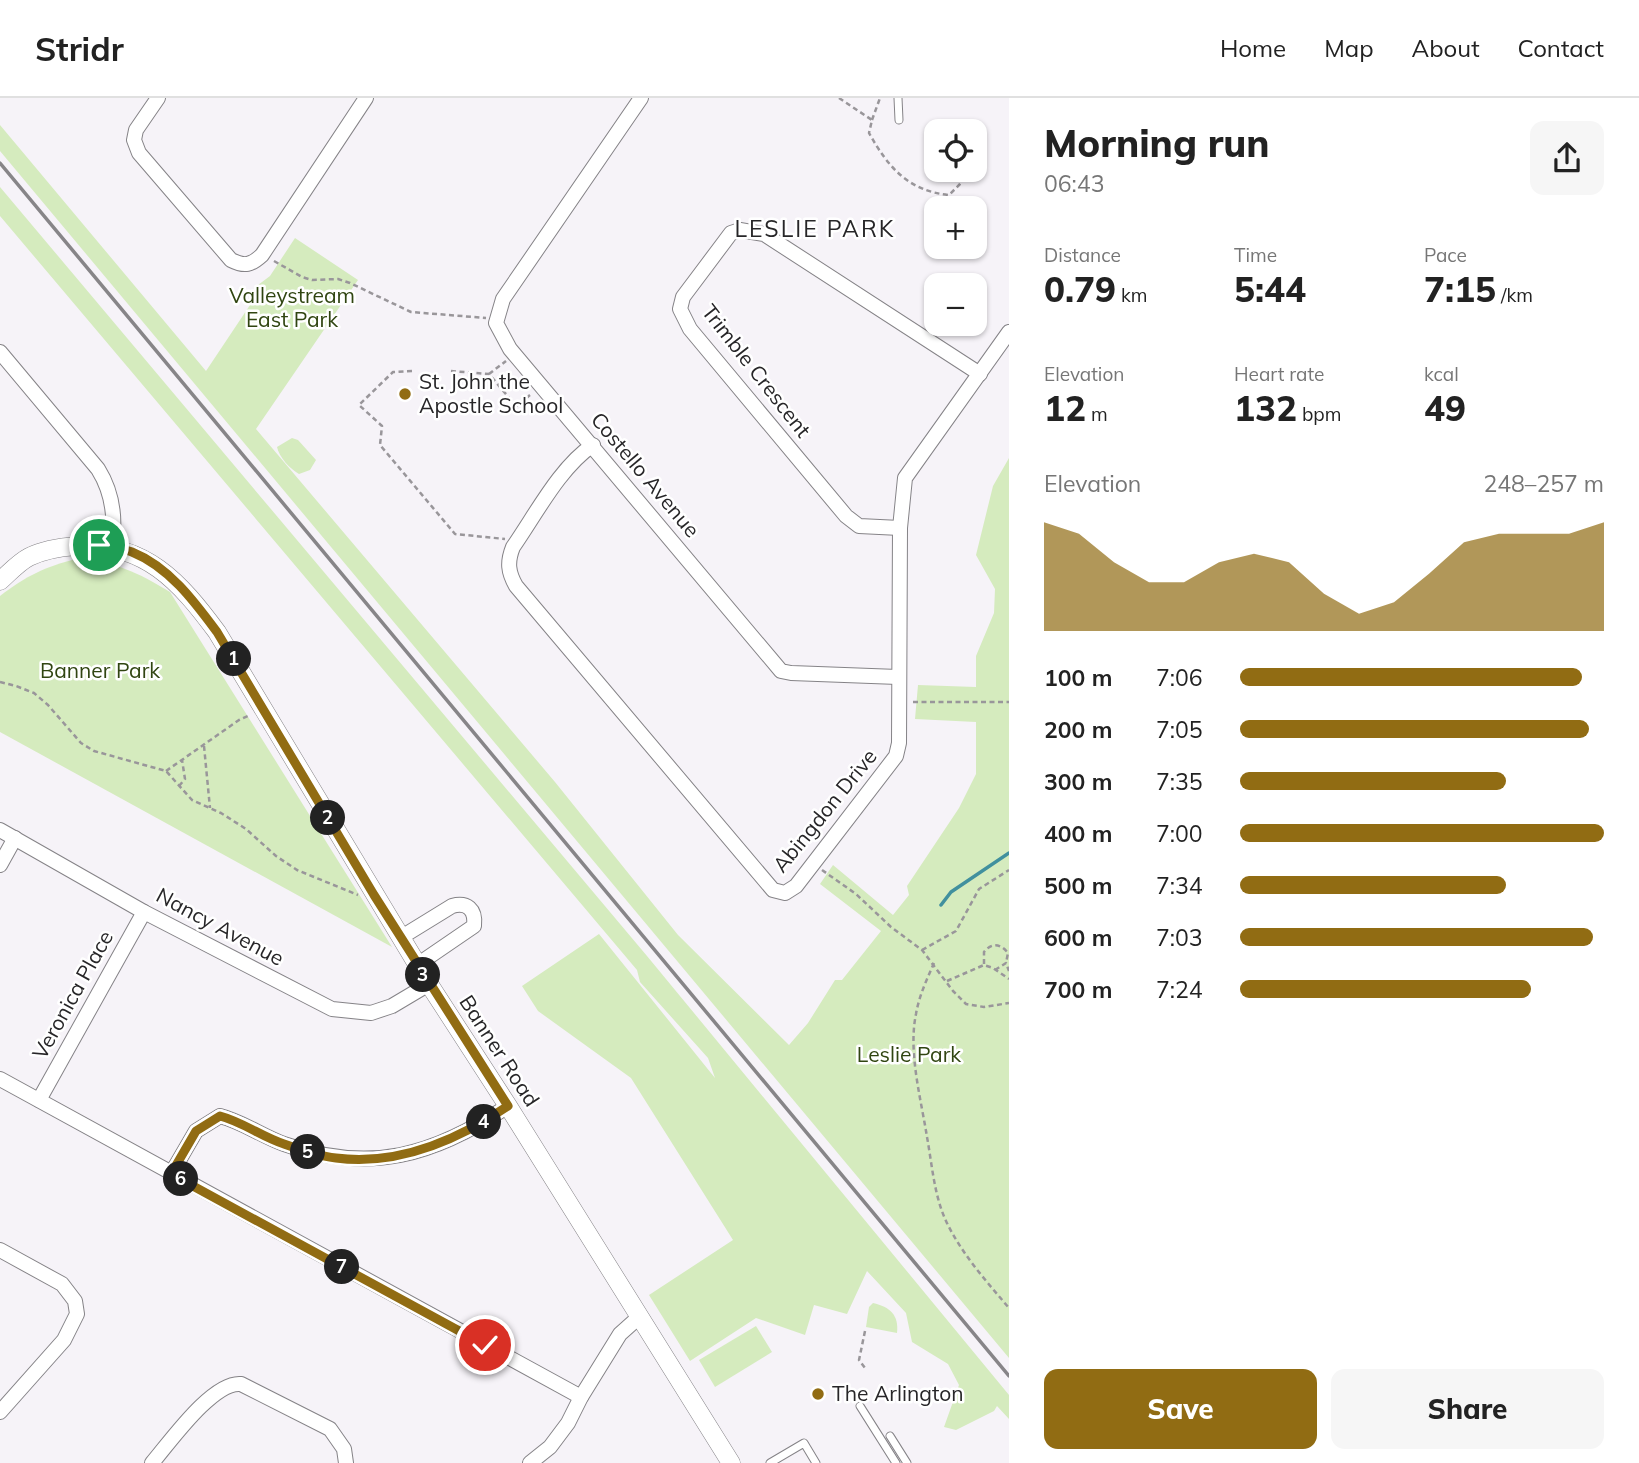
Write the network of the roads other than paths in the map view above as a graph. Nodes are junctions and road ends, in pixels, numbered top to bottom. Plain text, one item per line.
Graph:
1 (158, 98) edge
2 (366, 98) edge
3 (641, 98) edge
4 (898, 98) edge
5 (899, 120) dead end
6 (1009, 332) edge
7 (0, 352) edge
8 (980, 374) junction
9 (593, 445) junction
10 (900, 528) junction
11 (111, 548) junction
12 (0, 581) edge
13 (898, 677) junction
14 (0, 830) edge
15 (15, 838) junction
16 (0, 865) edge
17 (144, 912) junction
18 (400, 937) junction
19 (417, 965) junction
20 (429, 984) junction
21 (0, 1079) edge
22 (39, 1100) junction
23 (508, 1106) junction
24 (171, 1174) junction
25 (0, 1250) edge
26 (639, 1317) junction
27 (581, 1397) junction
28 (860, 1406) dead end
29 (0, 1412) edge
30 (890, 1436) dead end
31 (152, 1463) edge
32 (346, 1463) edge
33 (530, 1463) edge
34 (731, 1463) edge
35 (770, 1463) edge
36 (816, 1463) edge
37 (897, 1463) edge
38 (907, 1463) edge

1 - 2 street
3 - 9 street, Costello Avenue
4 - 5 lane
6 - 8 street, Abingdon Drive
7 - 11 street
8 - 10 street, Abingdon Drive
8 - 10 street, Trimble Crescent
9 - 13 street, Costello Avenue
9 - 13 street, Abingdon Drive
10 - 13 street, Abingdon Drive
11 - 12 street, Banner Road
11 - 18 street, Banner Road
14 - 15 street, Nancy Avenue
15 - 16 street
15 - 17 street, Nancy Avenue
17 - 20 street, Nancy Avenue
17 - 22 street, Veronica Place
18 - 19 street, Banner Road
18 - 19 street
19 - 20 street, Banner Road
20 - 23 street, Banner Road
21 - 22 street
22 - 24 street
23 - 24 street
23 - 26 street, Banner Road
24 - 27 street
25 - 29 street
26 - 27 street
26 - 34 street, Banner Road
27 - 33 street
28 - 37 lane
30 - 38 lane
31 - 32 street
35 - 36 lane

